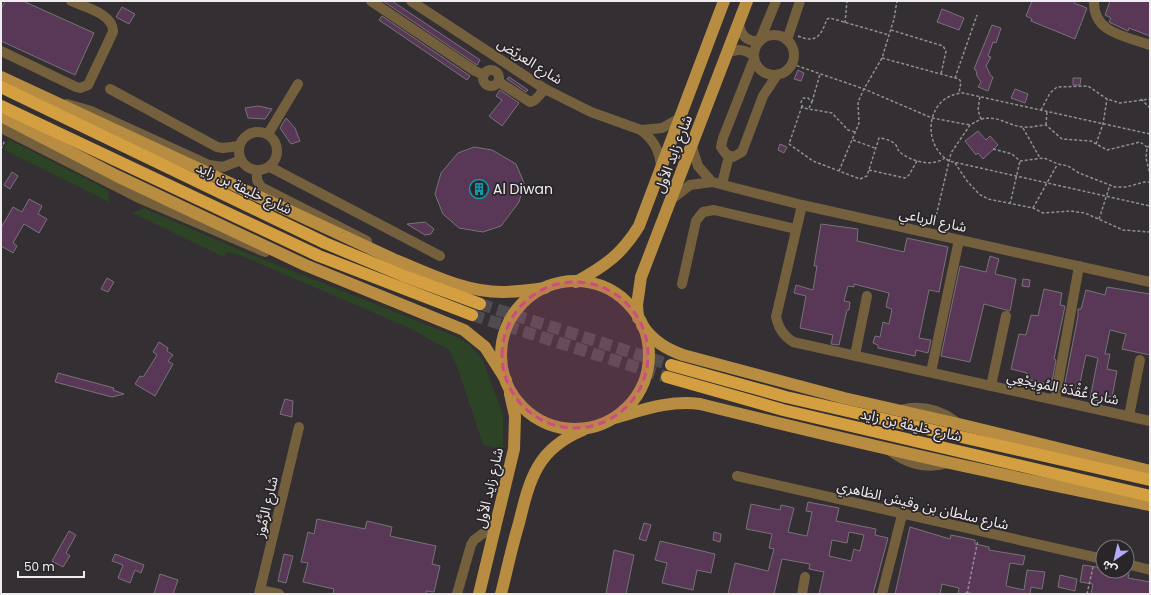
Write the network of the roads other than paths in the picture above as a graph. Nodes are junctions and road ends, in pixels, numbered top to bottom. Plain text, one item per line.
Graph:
1 (71, 1) edge
2 (371, 1) edge
3 (411, 1) edge
4 (724, 1) edge
5 (747, 1) edge
6 (776, 1) edge
7 (800, 1) edge
8 (1094, 1) edge
9 (739, 23) junction
10 (788, 36) junction
11 (760, 41) junction
12 (1150, 45) edge
13 (1, 51) edge
14 (727, 53) junction
15 (754, 58) junction
16 (503, 61) junction
17 (496, 71) junction
18 (484, 75) junction
19 (777, 75) junction
20 (3, 80) edge
21 (499, 82) junction
22 (298, 84) dead end
23 (545, 88) junction
24 (110, 89) dead end
25 (57, 103) junction
26 (1, 106) edge
27 (1, 116) edge
28 (680, 118) junction
29 (1, 128) edge
30 (641, 130) junction
31 (268, 134) junction
32 (240, 146) junction
33 (692, 147) junction
34 (729, 156) junction
35 (241, 160) junction
36 (270, 166) junction
37 (661, 167) junction
38 (257, 171) junction
39 (712, 182) junction
40 (722, 184) junction
41 (673, 198) junction
42 (802, 205) junction
43 (796, 229) junction
44 (959, 240) junction
45 (440, 256) dead end
46 (393, 259) junction
47 (305, 265) junction
48 (1079, 266) junction
49 (576, 282) junction
50 (1150, 282) edge
51 (682, 284) dead end
52 (545, 288) junction
53 (867, 296) dead end
54 (480, 304) tunnel mouth
55 (472, 315) tunnel mouth
56 (1006, 316) dead end
57 (640, 322) junction
58 (855, 355) junction
59 (1140, 360) dead end
60 (671, 365) tunnel mouth
61 (931, 372) junction
62 (667, 377) tunnel mouth
63 (507, 384) junction
64 (991, 386) junction
65 (1055, 400) junction
66 (1129, 416) junction
67 (614, 418) junction
68 (1150, 421) edge
69 (299, 426) dead end
70 (588, 428) junction
71 (1150, 471) edge
72 (736, 476) dead end
73 (1150, 480) edge
74 (1150, 496) edge
75 (1150, 505) edge
76 (902, 514) junction
77 (496, 524) junction
78 (1095, 557) edge
79 (1135, 566) edge
80 (1150, 570) edge
81 (805, 577) dead end
82 (260, 592) edge
83 (279, 594) edge
84 (457, 594) edge
85 (479, 594) edge
86 (501, 594) edge
87 (802, 594) edge
88 (882, 594) edge

1 - 13 street
2 - 18 street
3 - 16 street, شارع العريّض
4 - 28 main road, شارع زايد الأول
5 - 9 main road, شارع زايد الأول
6 - 11 street
7 - 10 street
8 - 12 street
9 - 11 street
9 - 14 main road, شارع زايد الأول
10 - 11 street
10 - 19 street
11 - 15 street
14 - 15 street
14 - 33 main road, شارع زايد الأول
15 - 19 street
15 - 34 street
16 - 17 street
16 - 23 street, شارع العريّض
17 - 18 street
17 - 21 street
18 - 21 street
19 - 34 street
20 - 25 main road
20 - 54 highway, شارع خليفة بن زايد
21 - 23 street
22 - 31 street
23 - 30 street, شارع العريّض
24 - 32 street
25 - 35 street
25 - 46 main road
26 - 55 highway
27 - 47 main road
28 - 30 street, شارع العريّض
28 - 37 main road, شارع زايد الأول
29 - 47 street
30 - 37 street, شارع العريّض
31 - 32 street
31 - 36 street
32 - 35 street
33 - 39 street
33 - 41 main road, شارع زايد الأول
34 - 40 street
35 - 38 street
36 - 38 street
36 - 45 street
37 - 49 main road, شارع زايد الأول
38 - 46 street
39 - 40 street, شارع الرباعي
39 - 41 street, شارع الرباعي
40 - 42 street, شارع الرباعي
41 - 57 main road, شارع زايد الأول
42 - 43 street, شارع عُقْدَة المُوِيجْعِي
42 - 44 street, شارع الرباعي
43 - 51 street
43 - 58 street, شارع عُقْدَة المُوِيجْعِي
44 - 48 street, شارع الرباعي
44 - 61 street
46 - 52 main road
47 - 63 main road
48 - 50 street, شارع الرباعي
48 - 65 street
49 - 52 main road
49 - 57 main road
52 - 63 main road, شارع زايد الأول
53 - 58 street
56 - 64 street, شارع عُقْدَة المُوِيجْعِي
57 - 67 main road, شارع زايد الأول
57 - 71 main road
58 - 61 street, شارع عُقْدَة المُوِيجْعِي
59 - 66 street, شارع عُقْدَة المُوِيجْعِي
60 - 73 highway, شارع خليفة بن زايد
61 - 64 street, شارع عُقْدَة المُوِيجْعِي
62 - 74 highway, شارع خليفة بن زايد
63 - 70 main road
63 - 77 main road, شارع زايد الأول
64 - 65 street, شارع عُقْدَة المُوِيجْعِي
65 - 66 street, شارع عُقْدَة المُوِيجْعِي
66 - 68 street, شارع عُقْدَة المُوِيجْعِي
67 - 70 main road
67 - 75 main road
69 - 82 street, شارع الرُّمُوز
70 - 86 main road
72 - 76 street, شارع سلطان بن وقيش الظاهري
76 - 78 street, شارع سلطان بن وقيش الظاهري
76 - 88 street
77 - 84 street
77 - 85 main road, شارع زايد الأول
79 - 80 street
81 - 87 street
82 - 83 street

